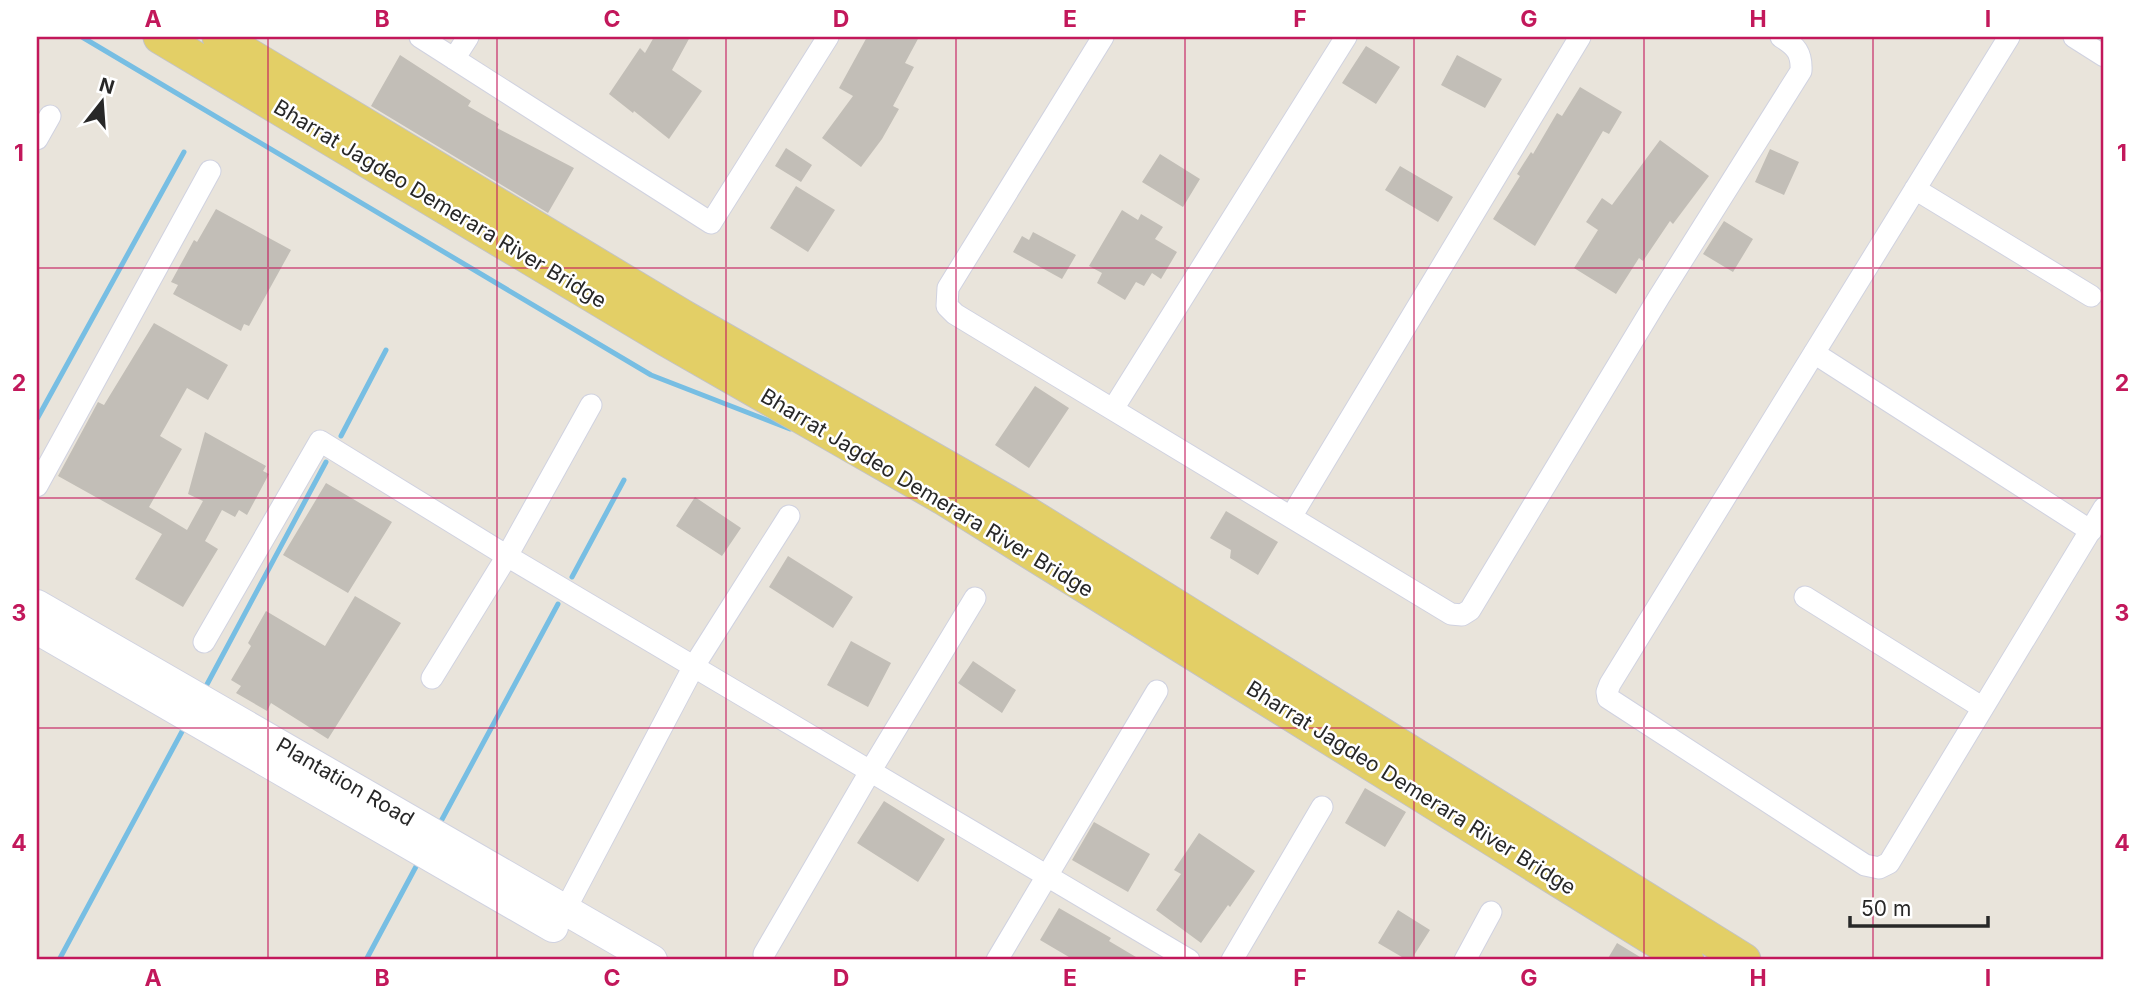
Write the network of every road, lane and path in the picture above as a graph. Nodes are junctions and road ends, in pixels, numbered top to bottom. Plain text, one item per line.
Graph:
1 (160, 37) edge
2 (219, 37) edge
3 (420, 37) edge
4 (468, 37) edge
5 (1103, 37) edge
6 (1346, 37) edge
7 (1580, 37) edge
8 (2009, 37) edge
9 (2074, 37) edge
10 (826, 38) edge
11 (1791, 39) edge
12 (2104, 56) edge
13 (454, 59) junction
14 (50, 116) dead end
15 (37, 139) edge
16 (210, 171) dead end
17 (1915, 189) junction
18 (2091, 296) dead end
19 (1814, 353) junction
20 (591, 405) dead end
21 (1113, 409) junction
22 (37, 486) edge
23 (2104, 508) edge
24 (789, 516) dead end
25 (1291, 517) junction
26 (2091, 531) junction
27 (507, 556) junction
28 (1805, 597) dead end
29 (975, 598) dead end
30 (37, 605) edge
31 (37, 629) edge
32 (204, 642) dead end
33 (694, 666) junction
34 (432, 678) dead end
35 (1157, 691) dead end
36 (1983, 708) junction
37 (871, 770) junction
38 (1322, 807) dead end
39 (1049, 876) junction
40 (565, 910) junction
41 (1491, 912) dead end
42 (764, 954) dead end
43 (611, 960) edge
44 (652, 960) edge
45 (997, 960) edge
46 (1189, 960) edge
47 (1232, 960) edge
48 (1465, 960) edge
49 (1687, 960) edge
50 (1744, 960) edge

1 - 49 main road, Bharrat Jagdeo Demerara River Bridge
2 - 50 main road, Bharrat Jagdeo Demerara River Bridge
3 - 13 street
4 - 13 street
5 - 21 street
6 - 21 street
7 - 25 street
8 - 17 street
9 - 12 street
10 - 13 street
11 - 25 street
14 - 15 street
16 - 22 street
17 - 18 street
17 - 19 street
19 - 26 street
19 - 36 street
20 - 27 street
21 - 25 street
23 - 26 street
24 - 33 street
26 - 36 street
27 - 32 street
27 - 33 street
27 - 34 street
28 - 36 street
29 - 37 street
30 - 40 street, Plantation Road
31 - 43 street, Plantation Road
33 - 37 street
33 - 40 street
35 - 39 street
37 - 39 street
37 - 42 street
38 - 47 street
39 - 45 street
39 - 46 street
40 - 44 street, Plantation Road
41 - 48 street

